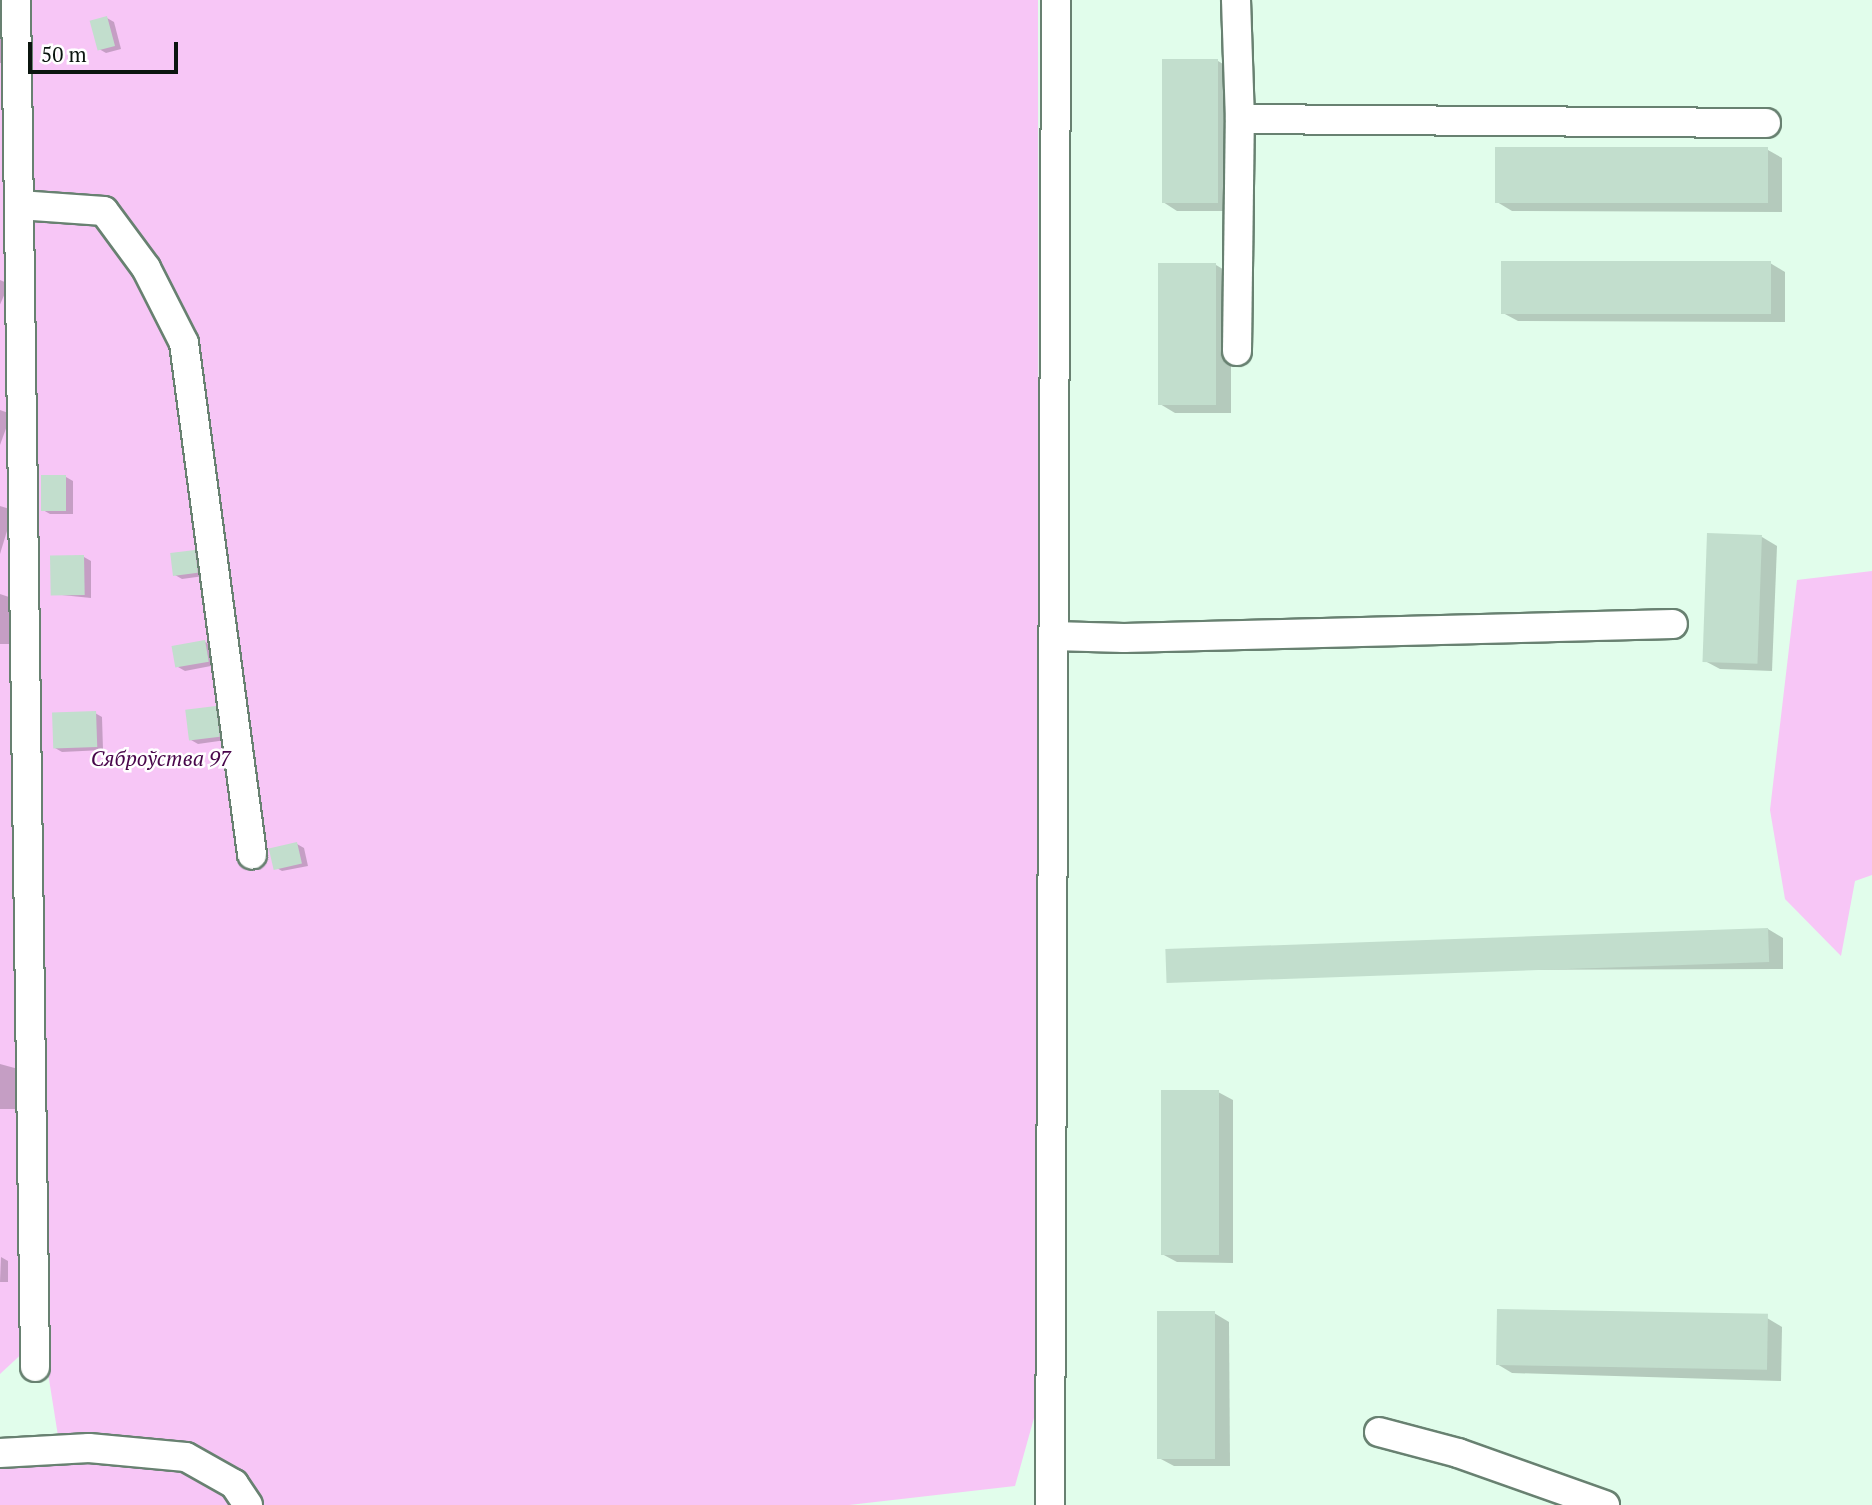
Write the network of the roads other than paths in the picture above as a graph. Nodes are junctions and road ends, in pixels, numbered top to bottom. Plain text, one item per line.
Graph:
1 (16, 0) edge
2 (1056, 0) edge
3 (1236, 0) edge
4 (1240, 118) junction
5 (1766, 123) dead end
6 (19, 205) junction
7 (1237, 351) dead end
8 (1673, 624) dead end
9 (1053, 636) junction
10 (252, 854) dead end
11 (35, 1367) dead end
12 (1379, 1432) dead end
13 (0, 1453) edge
14 (248, 1505) edge
15 (1050, 1505) edge
16 (1605, 1505) edge

1 - 6 street
2 - 9 street
3 - 4 street
4 - 5 street
4 - 7 street
6 - 10 street
6 - 11 street
8 - 9 street
9 - 15 street
12 - 16 street
13 - 14 street

